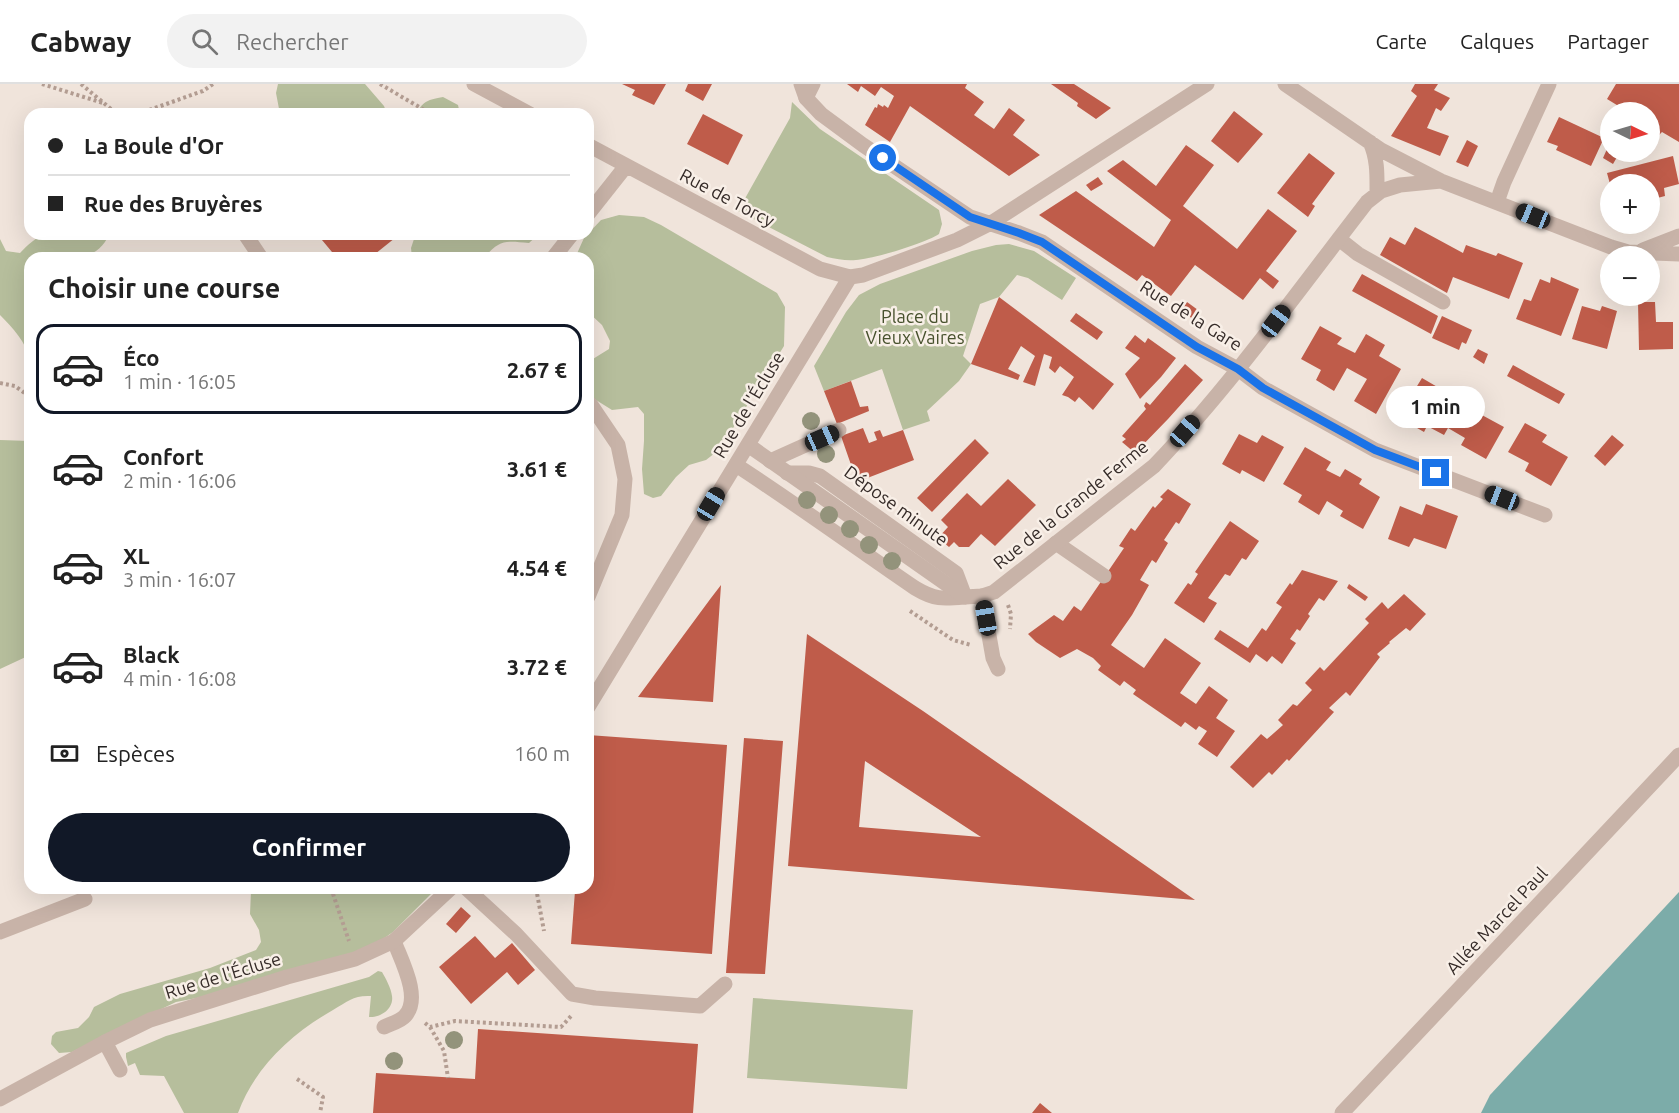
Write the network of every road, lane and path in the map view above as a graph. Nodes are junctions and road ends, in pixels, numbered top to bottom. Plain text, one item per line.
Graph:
1 (42, 84) edge
2 (81, 84) edge
3 (213, 84) edge
4 (380, 84) edge
5 (474, 84) edge
6 (1207, 84) edge
7 (1285, 84) edge
8 (1548, 84) edge
9 (807, 89) edge
10 (103, 103) junction
11 (109, 108) edge
12 (155, 108) edge
13 (421, 108) edge
14 (519, 108) edge
15 (1370, 142) junction
16 (594, 149) edge
17 (626, 166) junction
18 (1442, 181) junction
19 (1377, 194) junction
20 (1497, 202) junction
21 (594, 206) edge
22 (991, 223) junction
23 (1679, 236) edge
24 (1339, 239) junction
25 (567, 240) edge
26 (1606, 246) edge
27 (1653, 246) edge
28 (558, 252) edge
29 (1660, 253) edge
30 (1679, 254) edge
31 (850, 277) junction
32 (1443, 302) dead end
33 (1238, 369) junction
34 (0, 383) edge
35 (24, 393) edge
36 (594, 411) edge
37 (839, 430) dead end
38 (748, 445) junction
39 (770, 461) junction
40 (736, 465) junction
41 (1545, 515) dead end
42 (1056, 543) junction
43 (1104, 576) dead end
44 (594, 583) edge
45 (982, 596) junction
46 (965, 597) junction
47 (998, 669) dead end
48 (594, 697) edge
49 (1679, 754) edge
50 (333, 894) edge
51 (445, 894) edge
52 (473, 894) edge
53 (537, 894) edge
54 (85, 899) dead end
55 (0, 932) edge
56 (394, 941) junction
57 (356, 959) junction
58 (546, 967) junction
59 (725, 984) dead end
60 (578, 996) junction
61 (409, 1009) junction
62 (384, 1026) dead end
63 (430, 1027) junction
64 (105, 1041) junction
65 (120, 1070) dead end
66 (448, 1078) dead end
67 (297, 1079) dead end
68 (0, 1099) edge
69 (320, 1113) edge
70 (1342, 1113) edge

1 - 10 path
2 - 10 path
3 - 12 path
4 - 13 path
5 - 14 street
6 - 22 street
7 - 15 street
8 - 20 street
9 - 22 street
10 - 11 path
15 - 18 street
15 - 19 street
16 - 17 street, Rue de Torcy
17 - 21 street
17 - 31 street, Rue de Torcy
18 - 19 street, Rue de la Gare
18 - 20 street, Rue de la Gare
19 - 24 street, Rue de la Gare
20 - 26 street, Rue de la Gare
22 - 31 street
22 - 33 street, Rue de la Gare
23 - 27 street, Rue de la Gare
24 - 32 street
24 - 33 street, Rue de la Gare
25 - 28 street
29 - 30 street, Rue de la Gare
31 - 38 street, Rue de l'Écluse
33 - 41 street
33 - 42 street, Rue de la Grande Ferme
34 - 35 path
36 - 44 street
37 - 39 street
38 - 39 street
38 - 40 street, Rue de l'Écluse
39 - 46 street
40 - 46 street, Rue de la Grande Ferme
40 - 48 street, Rue de l'Écluse
42 - 43 street
42 - 45 street, Rue de la Grande Ferme
45 - 46 street, Rue de la Grande Ferme
45 - 47 street
49 - 70 street, Allée Marcel Paul
50 - 57 path
51 - 56 street, Rue de l'Écluse
52 - 58 street
53 - 58 path
54 - 55 street
56 - 57 street, Rue de l'Écluse
56 - 61 street
57 - 64 street, Rue de l'Écluse
58 - 60 street
59 - 60 street
60 - 63 path
61 - 62 street
61 - 63 path
63 - 66 path
64 - 65 street
64 - 68 street, Rue de l'Écluse
67 - 69 path

